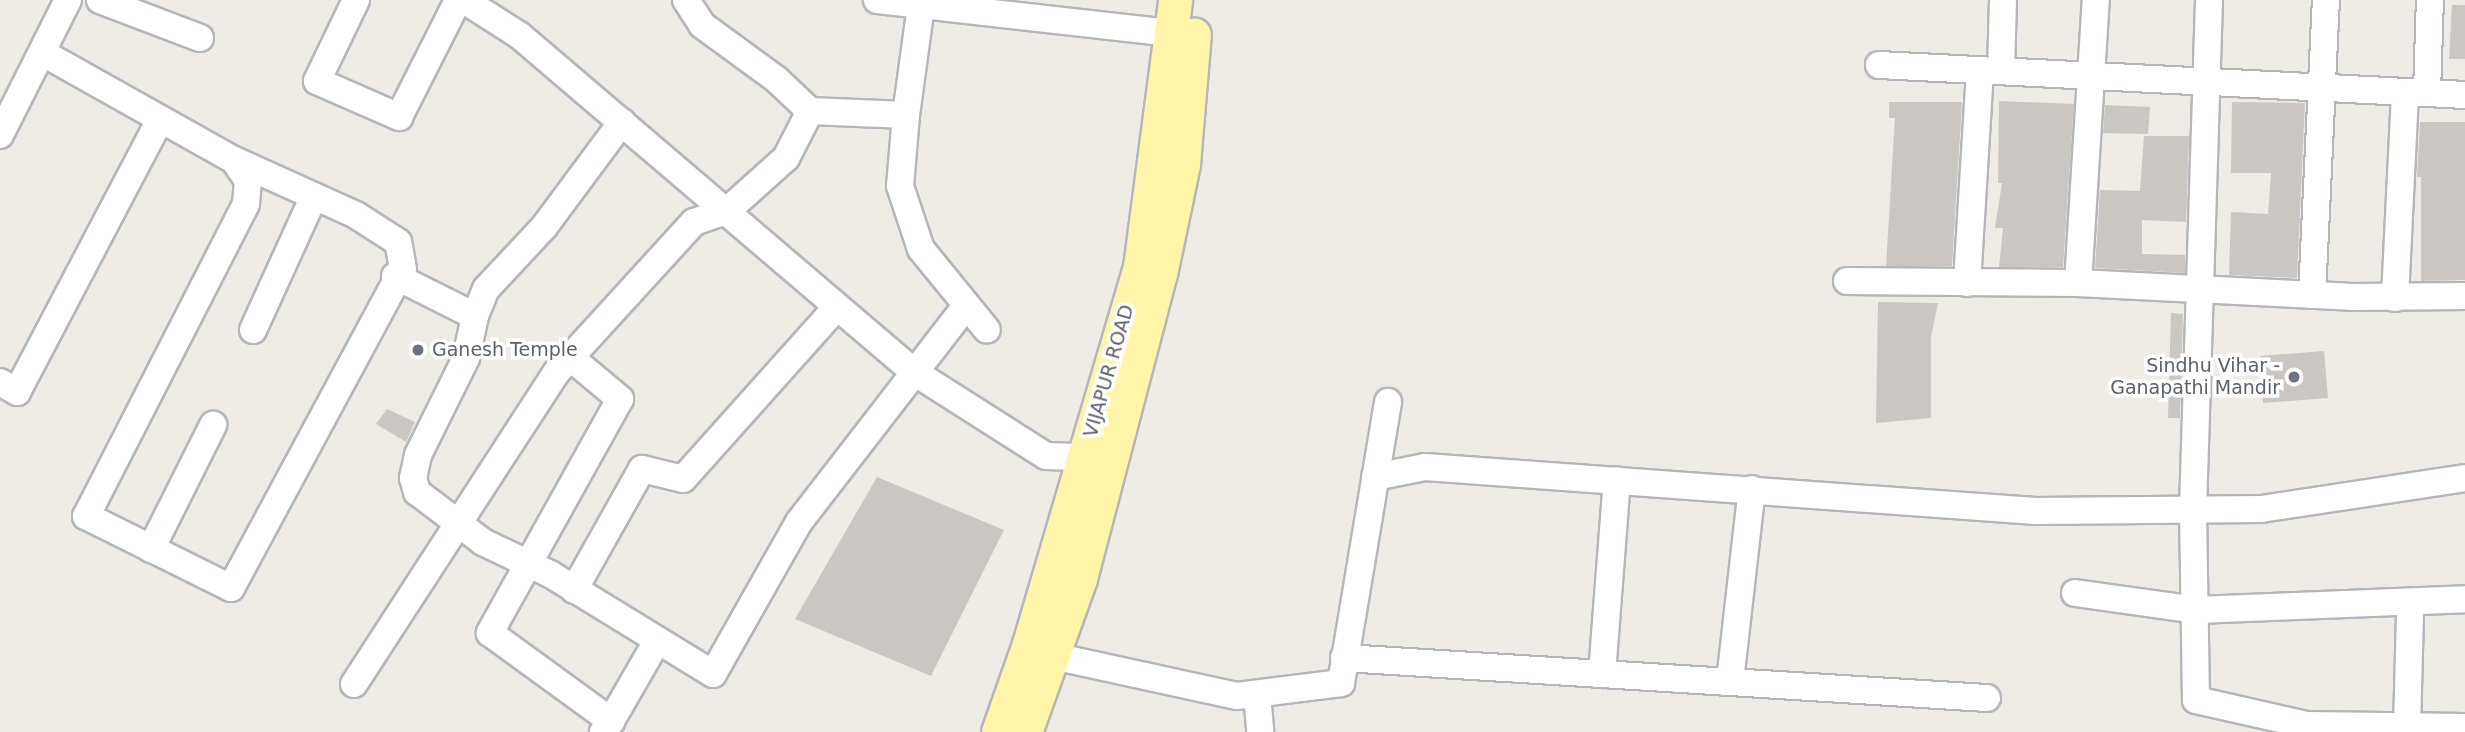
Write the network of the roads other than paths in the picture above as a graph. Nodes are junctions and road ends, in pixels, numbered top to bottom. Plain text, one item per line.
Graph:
1 (68, 0) edge
2 (100, 0) edge
3 (356, 0) edge
4 (461, 0) edge
5 (686, 0) edge
6 (877, 0) edge
7 (1175, 0) edge
8 (1197, 0) edge
9 (2003, 0) edge
10 (2096, 0) edge
11 (2209, 0) edge
12 (2326, 0) edge
13 (2430, 0) edge
14 (967, 5) edge
15 (921, 6) junction
16 (1172, 33) junction
17 (200, 38) dead end
18 (43, 53) junction
19 (1878, 65) dead end
20 (1991, 70) junction
21 (2093, 74) junction
22 (2206, 81) junction
23 (2322, 88) junction
24 (2416, 93) junction
25 (2465, 95) edge
26 (810, 111) junction
27 (906, 115) junction
28 (160, 120) junction
29 (622, 122) junction
30 (0, 135) edge
31 (234, 160) junction
32 (314, 196) junction
33 (727, 210) junction
34 (395, 276) junction
35 (1847, 281) dead end
36 (2078, 283) junction
37 (1967, 284) junction
38 (2199, 289) junction
39 (2312, 295) junction
40 (2465, 296) edge
41 (2395, 298) junction
42 (967, 305) junction
43 (837, 307) junction
44 (475, 316) junction
45 (253, 330) dead end
46 (987, 330) dead end
47 (571, 358) junction
48 (915, 372) junction
49 (0, 382) edge
50 (1388, 402) dead end
51 (213, 425) dead end
52 (1084, 457) junction
53 (1375, 477) junction
54 (2465, 478) edge
55 (1616, 481) junction
56 (1751, 490) junction
57 (2193, 510) junction
58 (459, 524) junction
59 (151, 549) junction
60 (528, 564) junction
61 (575, 590) junction
62 (2075, 593) dead end
63 (2465, 598) edge
64 (2196, 610) junction
65 (2410, 612) dead end
66 (657, 640) junction
67 (1053, 656) junction
68 (1345, 659) junction
69 (1602, 674) junction
70 (1730, 681) junction
71 (354, 684) dead end
72 (1257, 694) junction
73 (1987, 698) dead end
74 (607, 727) edge
75 (2465, 727) edge
76 (2407, 728) junction
77 (998, 732) edge
78 (1025, 732) edge
79 (1260, 732) edge

1 - 18 street
2 - 17 street
3 - 4 street
4 - 29 street
5 - 26 street
6 - 15 street
7 - 16 main road, VIJAPUR ROAD
8 - 67 main road, VIJAPUR ROAD
9 - 20 street
10 - 21 street
11 - 22 street
12 - 23 street
13 - 24 street
14 - 15 street
14 - 16 street
15 - 27 street
16 - 52 main road, VIJAPUR ROAD
18 - 28 street
18 - 30 street
19 - 20 street
20 - 21 street
20 - 37 street
21 - 22 street
21 - 36 street
22 - 23 street
22 - 38 street
23 - 24 street
23 - 39 street
24 - 25 street
24 - 41 street
26 - 27 street
26 - 33 street
27 - 42 street
28 - 31 street
28 - 49 street
29 - 33 street
29 - 44 street
31 - 32 street
31 - 59 street
32 - 34 street
32 - 45 street
33 - 43 street
33 - 47 street
34 - 44 street
34 - 59 street
35 - 37 street
36 - 37 street
36 - 38 street
38 - 39 street
38 - 57 street
39 - 41 street
40 - 41 street
42 - 46 street
42 - 48 street
43 - 48 street
43 - 61 street
44 - 58 street
47 - 58 street
47 - 60 street
48 - 52 street
48 - 66 street
50 - 53 street
51 - 59 street
52 - 77 main road, VIJAPUR ROAD
53 - 55 street
53 - 68 street
54 - 57 street
55 - 56 street
55 - 69 street
56 - 57 street
56 - 70 street
57 - 64 street
58 - 60 street
58 - 71 street
60 - 61 street
60 - 74 street
61 - 66 street
62 - 64 street
63 - 64 street
64 - 76 street
65 - 76 street
66 - 74 street
67 - 72 street
67 - 78 main road, VIJAPUR ROAD
68 - 69 street
68 - 72 street
69 - 70 street
70 - 73 street
72 - 79 street
75 - 76 street

